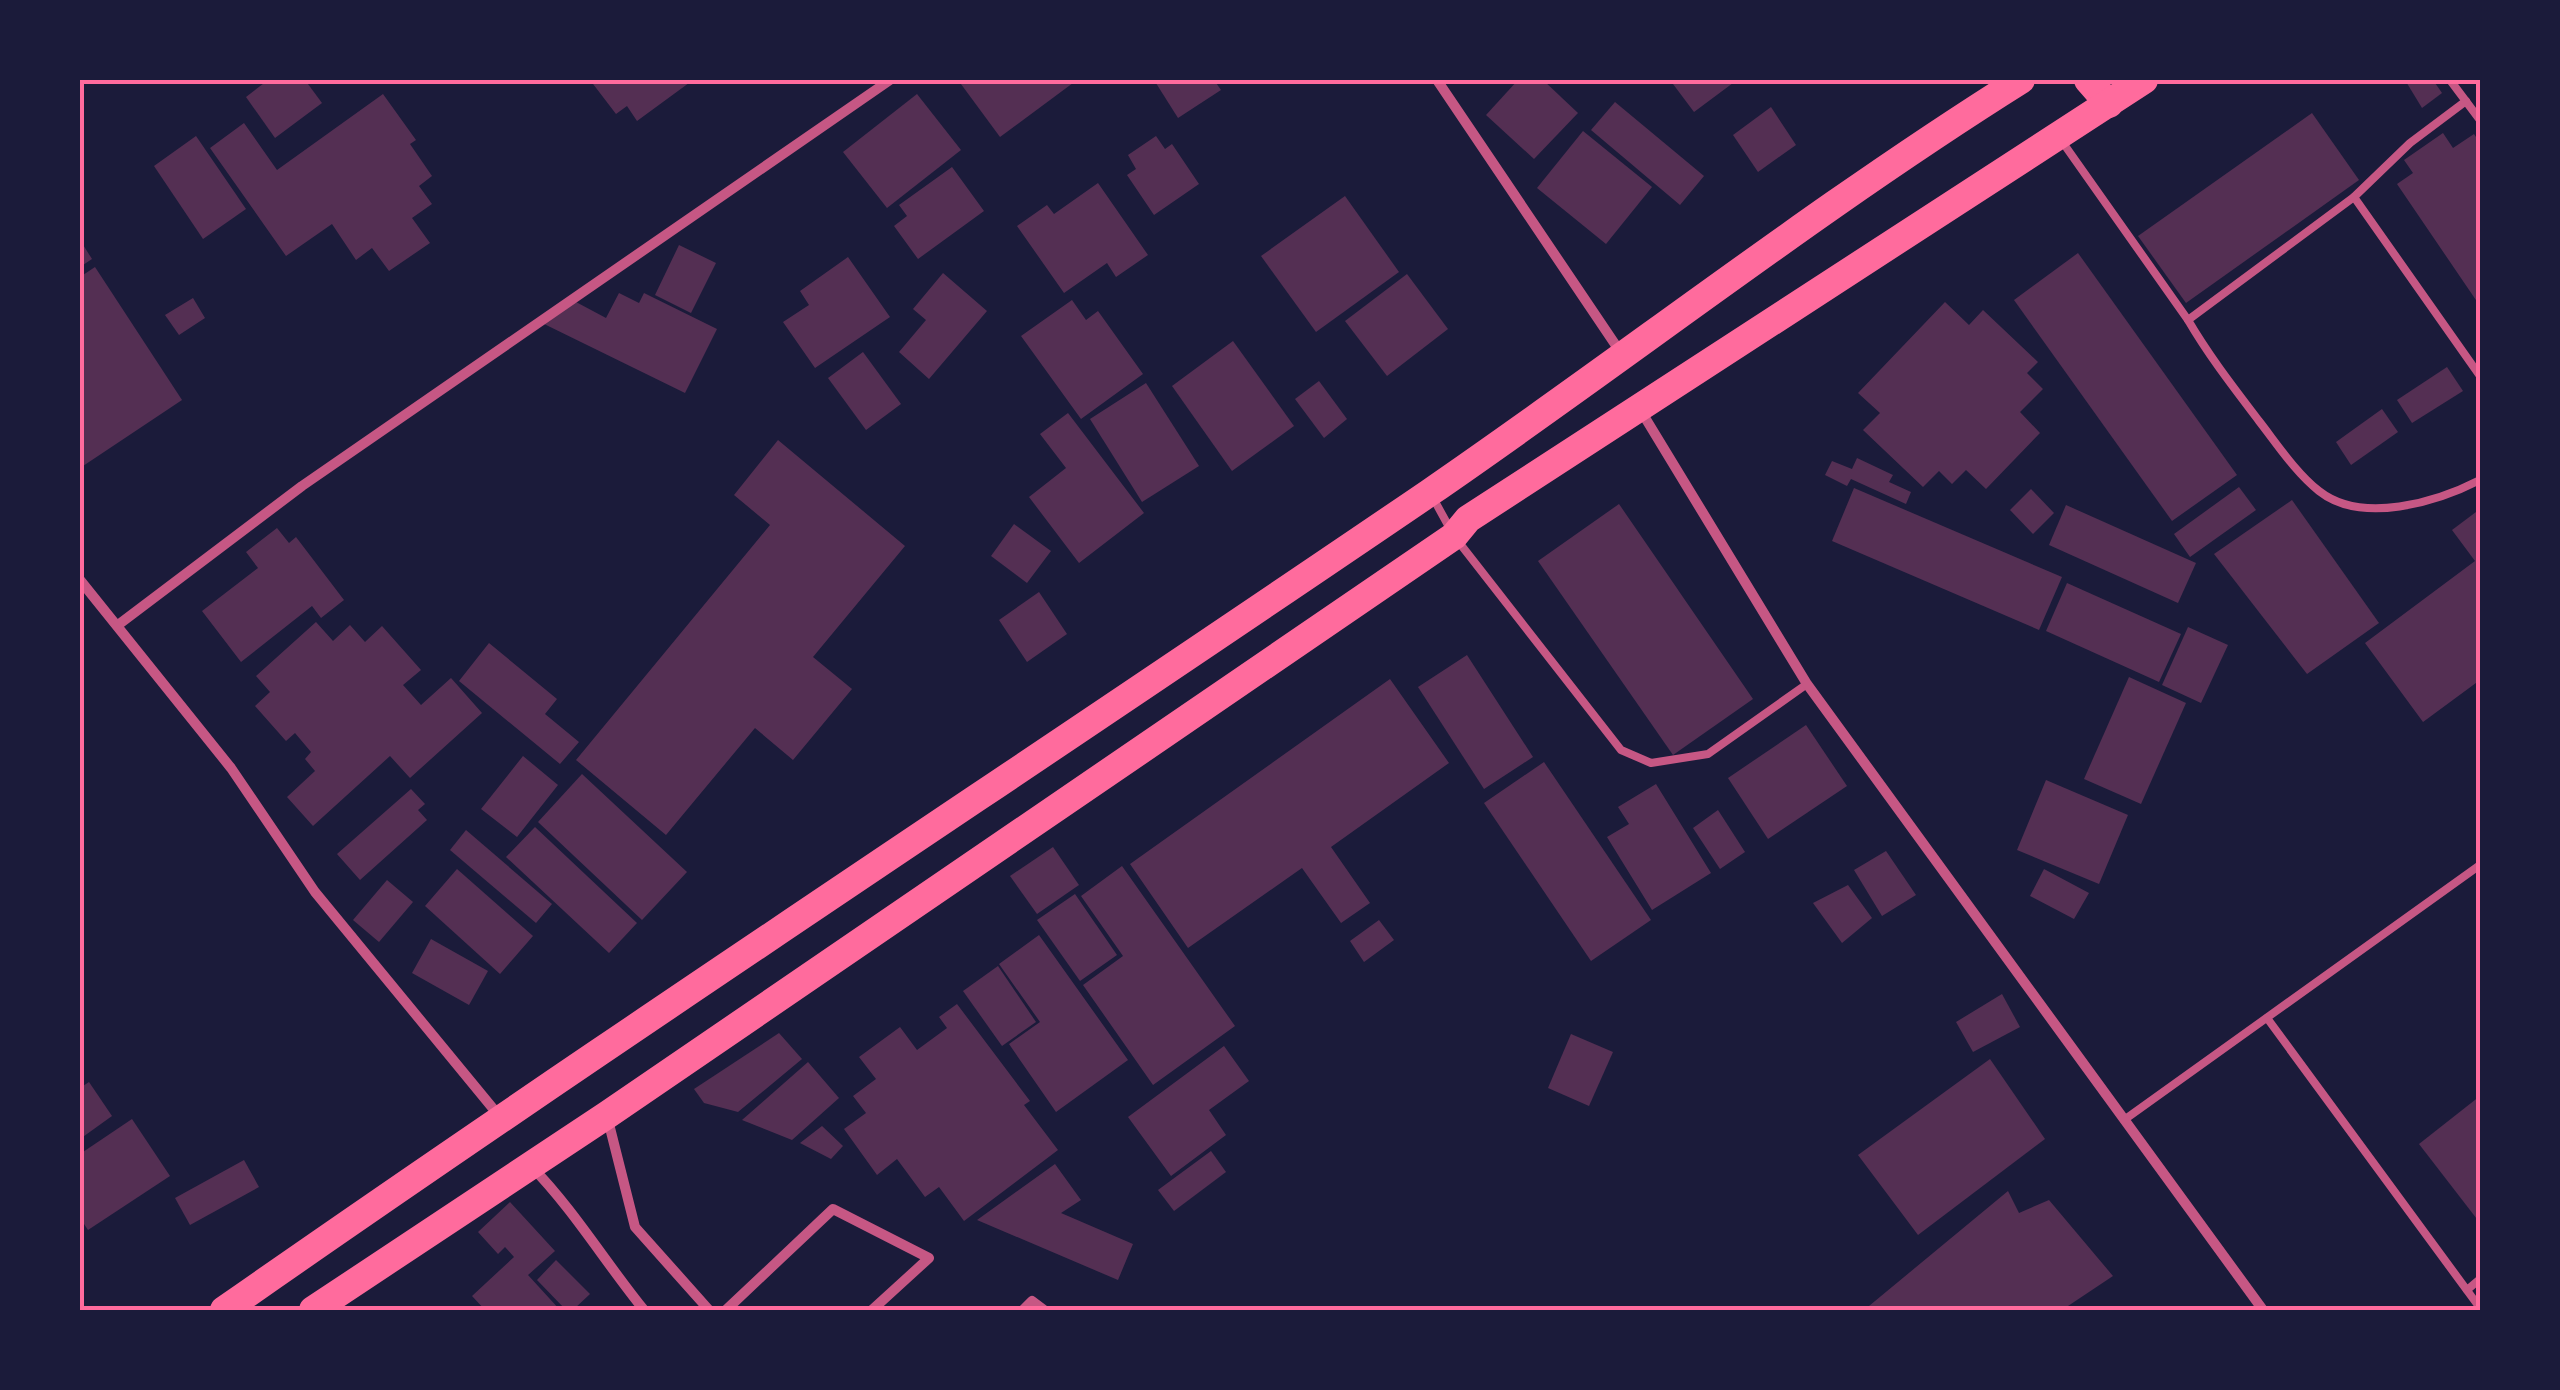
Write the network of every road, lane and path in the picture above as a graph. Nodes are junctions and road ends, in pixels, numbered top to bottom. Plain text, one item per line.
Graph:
1 (890, 80) edge
2 (1437, 80) edge
3 (2021, 80) edge
4 (2088, 80) edge
5 (2144, 80) edge
6 (2450, 80) edge
7 (2466, 101) junction
8 (2109, 104) junction
9 (2480, 120) edge
10 (2058, 138) junction
11 (2354, 197) junction
12 (2188, 320) junction
13 (1624, 358) junction
14 (2480, 376) edge
15 (1640, 410) junction
16 (2480, 480) edge
17 (1430, 492) junction
18 (1454, 536) junction
19 (80, 580) edge
20 (118, 625) junction
21 (1806, 684) junction
22 (2480, 865) edge
23 (2267, 1018) junction
24 (607, 1115) junction
25 (500, 1117) junction
26 (2124, 1120) junction
27 (530, 1166) junction
28 (2480, 1279) edge
29 (2467, 1290) junction
30 (2480, 1308) edge
31 (224, 1310) edge
32 (313, 1310) edge
33 (644, 1310) edge
34 (709, 1310) edge
35 (726, 1310) edge
36 (872, 1310) edge
37 (1024, 1310) edge
38 (1044, 1310) edge
39 (2263, 1310) edge

1 - 20 street
2 - 13 street
3 - 13 highway
4 - 8 highway
5 - 8 highway
6 - 7 lane
7 - 9 lane
7 - 11 lane
8 - 10 highway
10 - 12 lane
10 - 15 highway
11 - 12 lane
11 - 14 lane
12 - 16 lane
13 - 17 highway
15 - 18 highway
15 - 21 street
17 - 18 lane
17 - 25 highway
18 - 21 lane
18 - 24 highway
19 - 20 street
20 - 25 street
21 - 26 street
22 - 23 lane
23 - 26 lane
23 - 29 lane
24 - 27 highway
24 - 34 street
25 - 31 highway
26 - 39 street
27 - 32 highway
27 - 33 street
28 - 29 lane
29 - 30 lane
35 - 36 street
37 - 38 street

